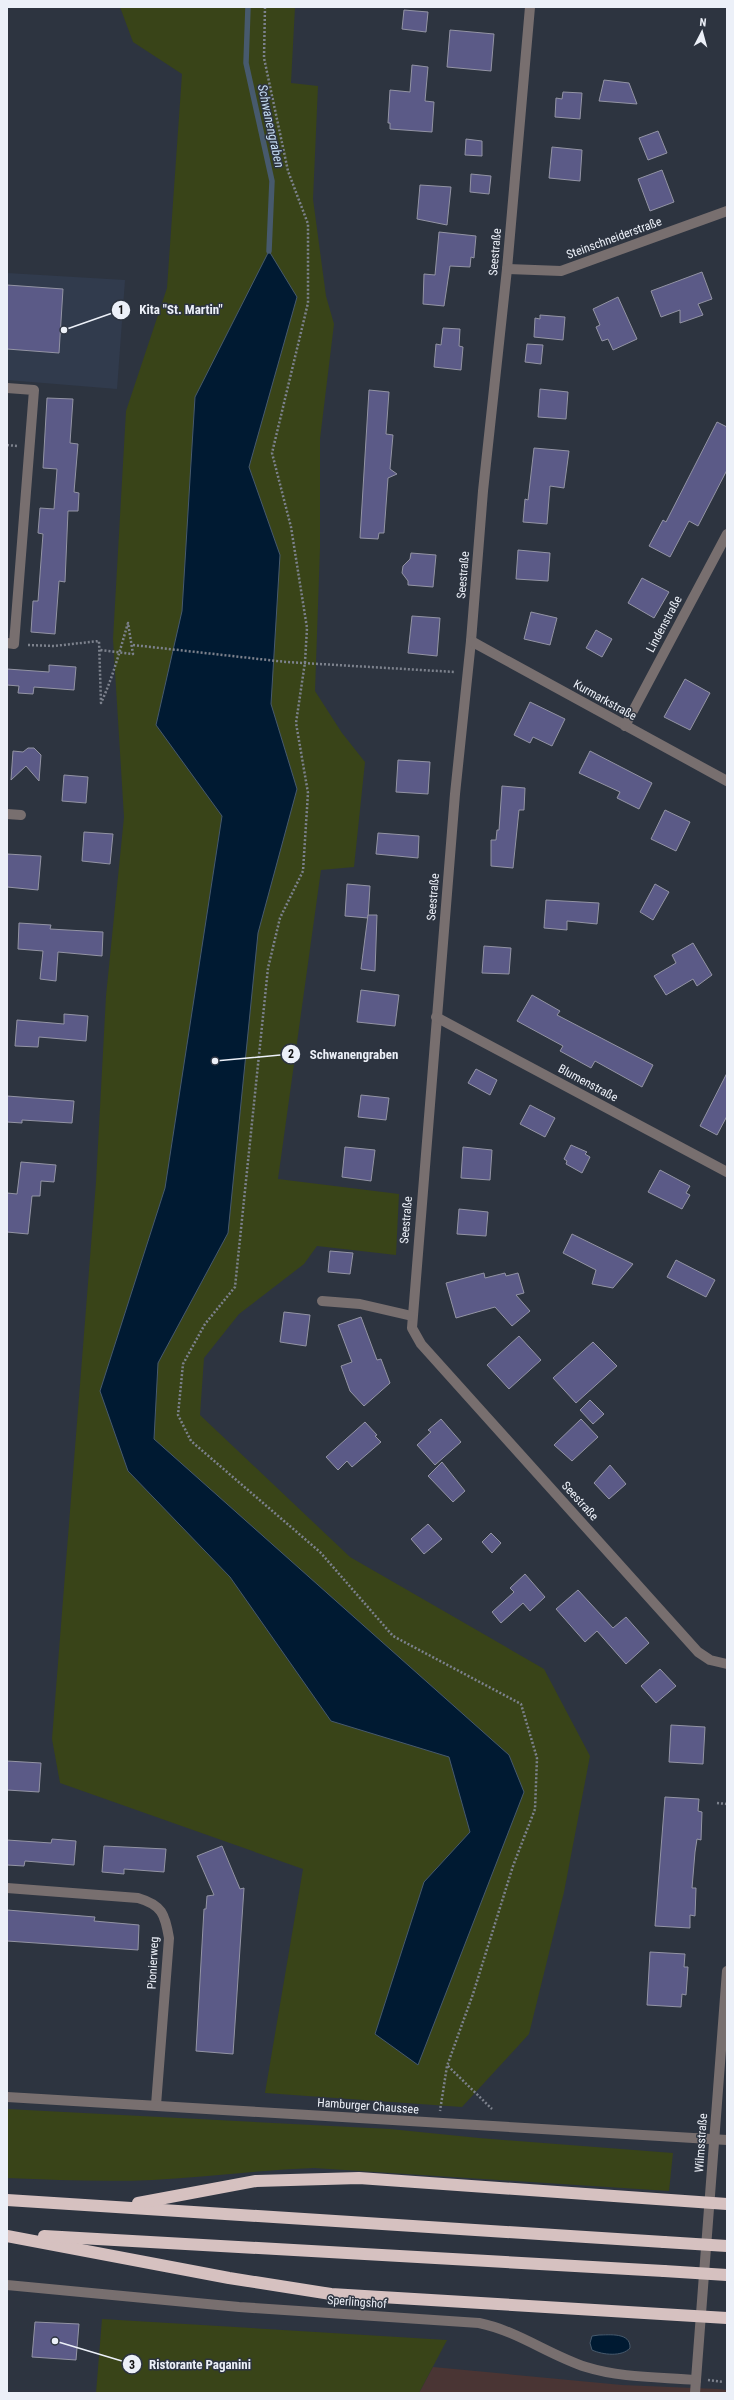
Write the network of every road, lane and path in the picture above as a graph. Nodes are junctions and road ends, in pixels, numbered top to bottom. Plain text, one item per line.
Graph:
1 (265, 7) edge
2 (530, 7) edge
3 (727, 211) edge
4 (507, 269) junction
5 (7, 388) edge
6 (727, 534) edge
7 (471, 641) junction
8 (10, 643) edge
9 (133, 645) junction
10 (100, 650) junction
11 (120, 652) junction
12 (305, 662) junction
13 (468, 673) junction
14 (625, 726) junction
15 (727, 781) edge
16 (7, 814) edge
17 (21, 815) dead end
18 (436, 1017) junction
19 (727, 1172) edge
20 (322, 1301) dead end
21 (412, 1316) junction
22 (727, 1664) edge
23 (717, 1803) dead end
24 (727, 1804) edge
25 (7, 1888) edge
26 (727, 1972) edge
27 (726, 1986) edge
28 (447, 2066) junction
29 (7, 2097) edge
30 (156, 2105) junction
31 (492, 2109) dead end
32 (439, 2123) junction
33 (714, 2139) junction
34 (727, 2140) edge
35 (7, 2200) edge
36 (709, 2204) junction
37 (727, 2204) edge
38 (121, 2206) junction
39 (7, 2235) edge
40 (727, 2246) edge
41 (727, 2275) edge
42 (7, 2285) edge
43 (700, 2316) junction
44 (727, 2318) edge
45 (696, 2380) junction
46 (695, 2393) edge

1 - 12 path
2 - 4 street, Seestraße
3 - 4 street, Steinschneiderstraße
4 - 7 street, Seestraße
5 - 8 street
6 - 14 street, Lindenstraße
7 - 13 street, Seestraße
7 - 14 street, Kurmarkstraße
8 - 10 path
9 - 11 path
9 - 11 path
9 - 12 path
10 - 11 path
10 - 11 path
12 - 13 path
12 - 28 path
13 - 18 street, Seestraße
14 - 15 street, Kurmarkstraße
16 - 17 street
18 - 19 street, Blumenstraße
18 - 21 street, Seestraße
20 - 21 street
21 - 22 street, Seestraße
23 - 24 path
25 - 30 street, Pionierweg
26 - 27 street, Wilmsstraße
27 - 33 street, Wilmsstraße
28 - 31 path
28 - 32 path
29 - 30 street, Hamburger Chaussee
30 - 32 street, Hamburger Chaussee
32 - 33 street, Hamburger Chaussee
33 - 34 street, Hamburger Chaussee
33 - 36 street, Wilmsstraße
35 - 38 highway
36 - 37 highway
36 - 38 highway
36 - 43 street, Wilmsstraße
38 - 40 highway, bridge
39 - 41 highway, bridge
39 - 43 highway
42 - 45 street, Sperlingshof
43 - 44 highway
43 - 45 street, Wilmsstraße
45 - 46 street, Wilmsstraße

